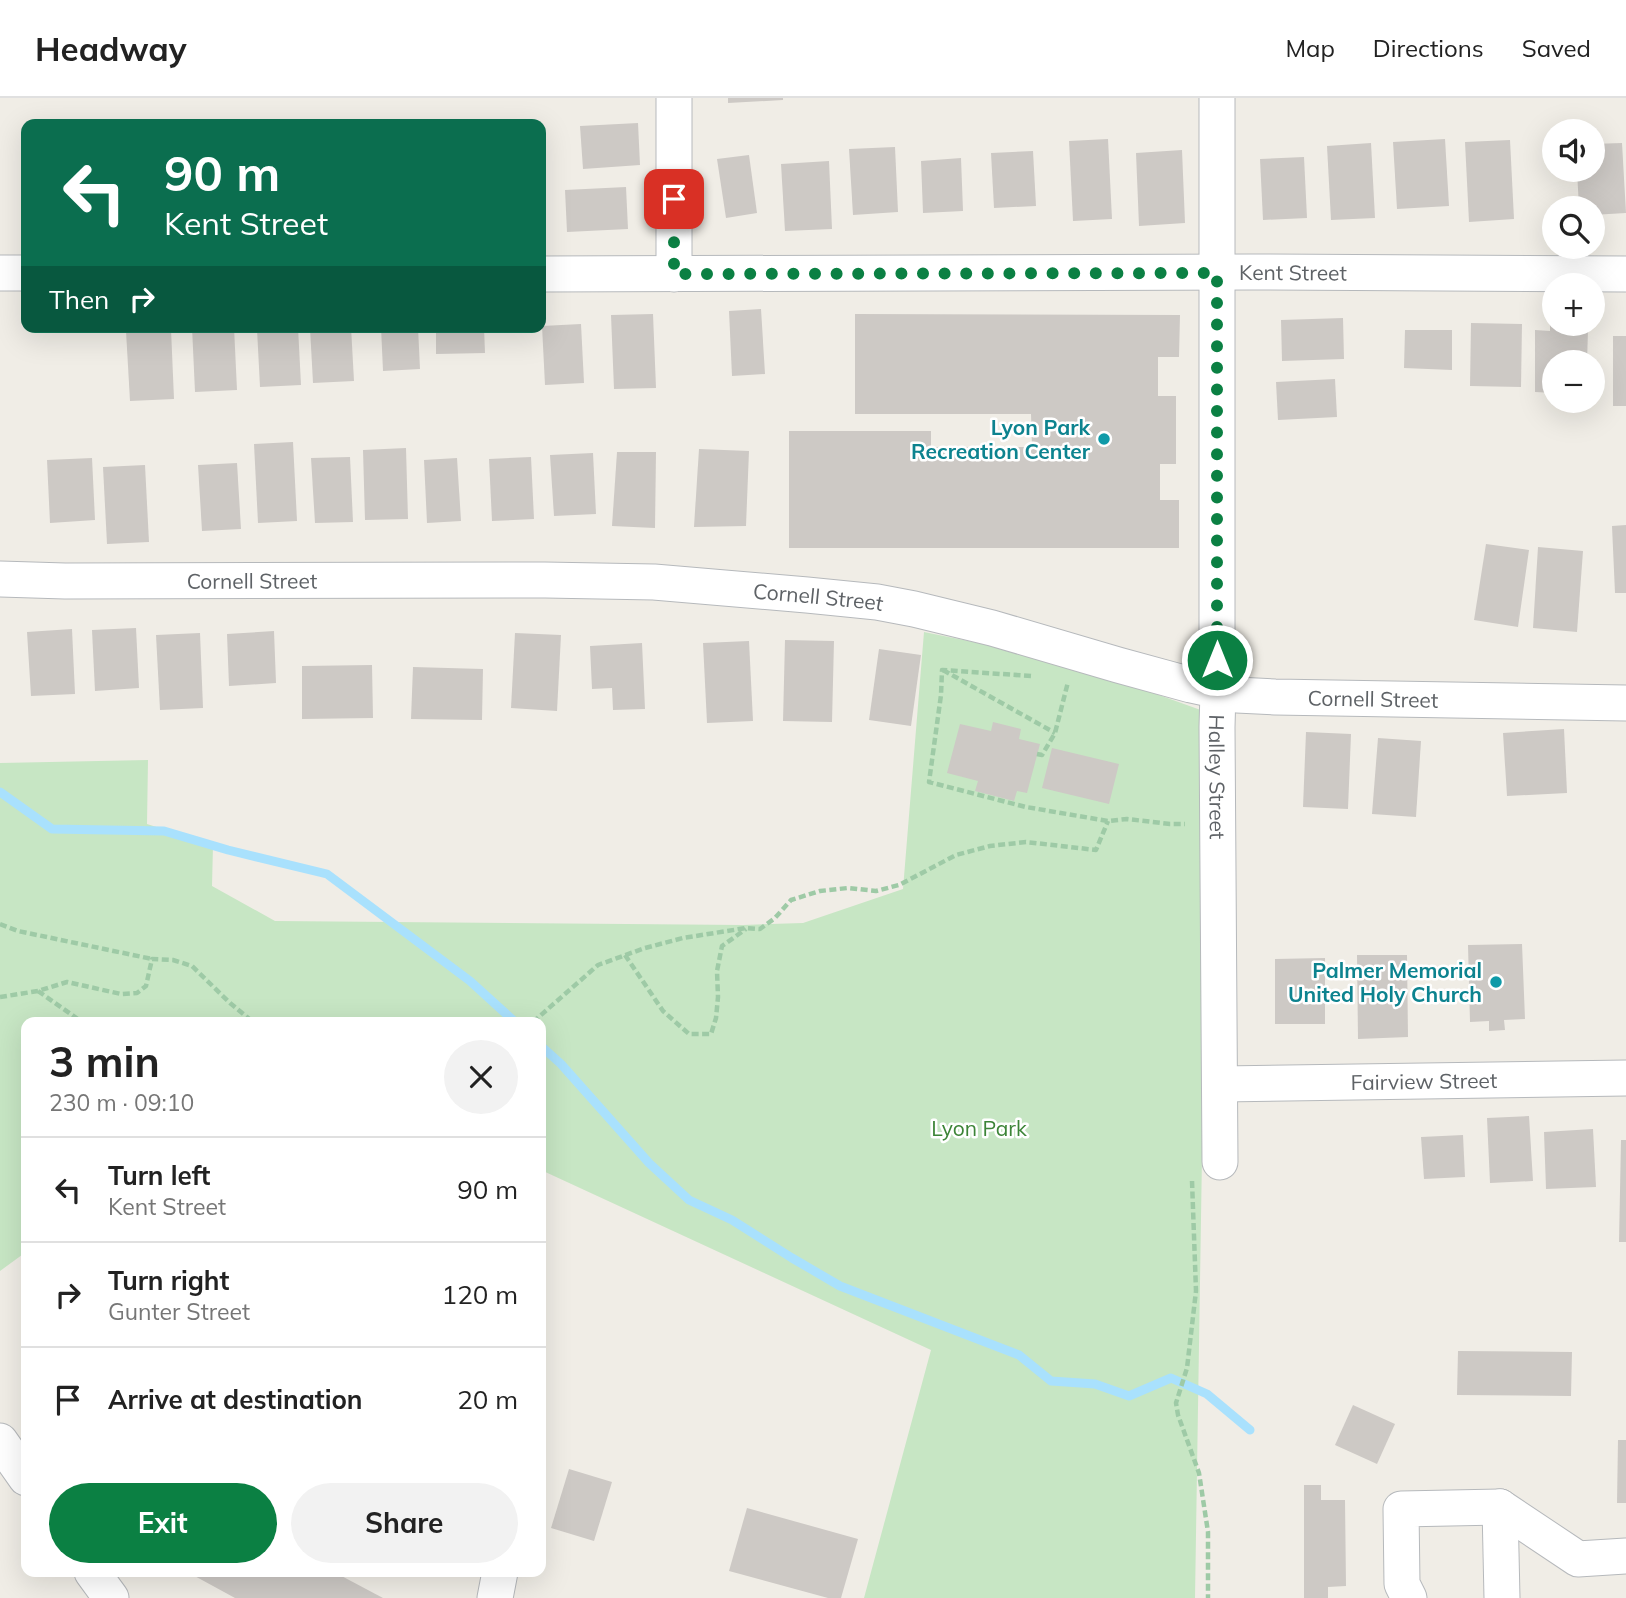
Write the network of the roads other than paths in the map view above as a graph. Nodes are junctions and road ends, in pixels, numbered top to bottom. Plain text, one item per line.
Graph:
1 (674, 98) edge
2 (1217, 98) edge
3 (0, 273) edge
4 (21, 273) edge
5 (1217, 273) junction
6 (546, 274) edge
7 (674, 274) junction
8 (1626, 274) edge
9 (0, 579) edge
10 (1218, 691) junction
11 (1626, 704) edge
12 (1626, 1078) edge
13 (1221, 1084) junction
14 (1220, 1162) road end
15 (0, 1441) edge
16 (21, 1471) edge
17 (1500, 1507) junction
18 (1626, 1556) edge
19 (96, 1577) edge
20 (499, 1577) edge
21 (111, 1598) edge
22 (495, 1598) edge
23 (1409, 1598) edge
24 (1502, 1598) edge

1 - 7 street
2 - 5 street, Halley Street
3 - 4 street
5 - 7 street, Kent Street
5 - 8 street, Kent Street
5 - 10 street, Halley Street
6 - 7 street, Kent Street
9 - 10 street, Cornell Street
10 - 11 street, Cornell Street
10 - 13 street, Halley Street
12 - 13 street, Fairview Street
13 - 14 street, Halley Street
15 - 16 street
17 - 18 street
17 - 23 street
17 - 24 street
19 - 21 street
20 - 22 street

